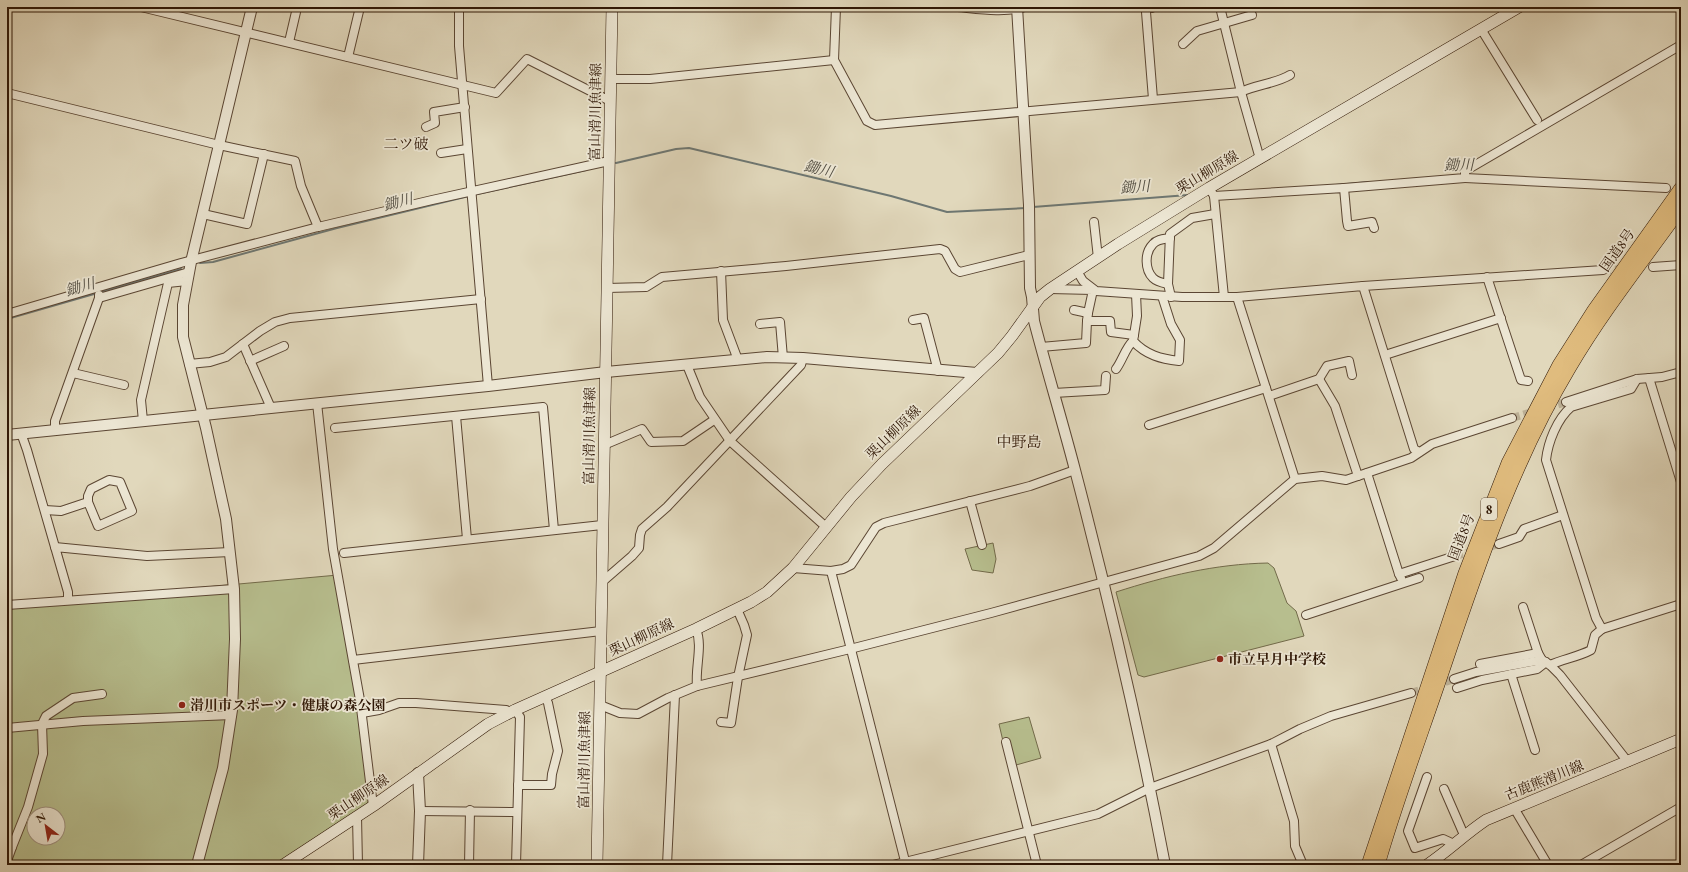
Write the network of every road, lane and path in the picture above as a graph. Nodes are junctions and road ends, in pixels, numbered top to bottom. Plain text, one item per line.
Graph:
1 (141, 7) edge
2 (252, 7) edge
3 (360, 7) edge
4 (459, 7) edge
5 (612, 7) edge
6 (836, 7) edge
7 (958, 7) edge
8 (1220, 7) edge
9 (1519, 7) edge
10 (1020, 8) edge
11 (1150, 9) edge
12 (296, 12) dead end
13 (1252, 15) dead end
14 (1224, 24) junction
15 (1481, 29) junction
16 (246, 32) junction
17 (289, 42) junction
18 (1183, 44) dead end
19 (1681, 45) edge
20 (348, 57) junction
21 (834, 60) junction
22 (1290, 75) dead end
23 (610, 79) junction
24 (463, 86) junction
25 (1241, 92) junction
26 (7, 93) edge
27 (1153, 99) junction
28 (610, 101) junction
29 (465, 107) junction
30 (1023, 112) junction
31 (1537, 120) dead end
32 (426, 127) dead end
33 (219, 145) junction
34 (467, 149) junction
35 (441, 153) dead end
36 (264, 154) junction
37 (1260, 159) junction
38 (609, 161) junction
39 (1465, 178) junction
40 (1344, 188) junction
41 (1666, 188) dead end
42 (1681, 188) edge
43 (1212, 192) junction
44 (472, 194) junction
45 (1681, 208) edge
46 (203, 214) junction
47 (1215, 214) junction
48 (1094, 222) dead end
49 (318, 228) junction
50 (1374, 228) dead end
51 (1170, 238) junction
52 (1029, 255) junction
53 (1098, 258) junction
54 (191, 262) junction
55 (1681, 265) edge
56 (1653, 267) dead end
57 (1604, 270) tunnel mouth
58 (721, 271) junction
59 (1077, 271) junction
60 (188, 277) junction
61 (1488, 277) junction
62 (1168, 284) junction
63 (1363, 286) junction
64 (607, 288) junction
65 (1050, 289) junction
66 (1093, 290) junction
67 (98, 293) junction
68 (1136, 294) junction
69 (1162, 296) junction
70 (1171, 297) junction
71 (1224, 297) junction
72 (1237, 297) junction
73 (480, 299) junction
74 (1032, 307) junction
75 (1074, 310) dead end
76 (7, 314) edge
77 (1088, 317) junction
78 (1501, 318) junction
79 (913, 320) dead end
80 (760, 324) dead end
81 (1134, 338) junction
82 (243, 344) junction
83 (284, 346) dead end
84 (1041, 347) junction
85 (1385, 355) junction
86 (783, 358) junction
87 (803, 358) junction
88 (738, 360) junction
89 (250, 361) junction
90 (189, 364) junction
91 (687, 365) junction
92 (1116, 369) dead end
93 (938, 371) junction
94 (606, 372) junction
95 (1681, 372) edge
96 (73, 373) junction
97 (977, 373) junction
98 (1352, 374) dead end
99 (1106, 376) dead end
100 (1649, 378) junction
101 (1319, 379) junction
102 (1636, 379) junction
103 (1528, 381) dead end
104 (124, 385) dead end
105 (488, 386) junction
106 (1266, 388) junction
107 (1054, 393) junction
108 (1269, 396) junction
109 (1566, 402) tunnel mouth
110 (317, 403) junction
111 (271, 408) junction
112 (202, 415) junction
113 (456, 416) junction
114 (1512, 418) tunnel mouth
115 (714, 420) junction
116 (143, 421) junction
117 (1149, 425) dead end
118 (335, 428) dead end
119 (55, 430) junction
120 (21, 433) junction
121 (7, 435) edge
122 (730, 441) junction
123 (604, 445) junction
124 (1419, 452) junction
125 (1075, 470) junction
126 (1367, 473) junction
127 (1358, 476) junction
128 (1295, 479) junction
129 (1681, 482) edge
130 (970, 501) junction
131 (88, 502) junction
132 (45, 510) junction
133 (1564, 515) junction
134 (602, 525) junction
135 (826, 528) junction
136 (554, 530) junction
137 (467, 539) junction
138 (1498, 544) tunnel mouth
139 (982, 545) dead end
140 (55, 547) junction
141 (230, 552) junction
142 (344, 553) dead end
143 (1455, 556) tunnel mouth
144 (794, 568) junction
145 (831, 571) junction
146 (1399, 574) junction
147 (1419, 578) dead end
148 (602, 582) junction
149 (1402, 582) junction
150 (1103, 583) junction
151 (234, 589) junction
152 (68, 600) junction
153 (1681, 604) edge
154 (7, 605) edge
155 (1523, 607) dead end
156 (737, 609) junction
157 (1306, 615) dead end
158 (696, 629) junction
159 (1602, 629) junction
160 (601, 631) junction
161 (850, 649) junction
162 (353, 660) junction
163 (1544, 660) junction
164 (1480, 664) dead end
165 (600, 673) junction
166 (1511, 674) junction
167 (738, 677) junction
168 (1454, 679) tunnel mouth
169 (697, 686) junction
170 (1457, 688) tunnel mouth
171 (1411, 693) tunnel mouth
172 (102, 694) dead end
173 (675, 696) junction
174 (545, 697) junction
175 (600, 705) junction
176 (513, 711) junction
177 (362, 713) junction
178 (232, 715) junction
179 (721, 722) dead end
180 (42, 724) junction
181 (7, 728) edge
182 (1681, 740) edge
183 (1006, 742) dead end
184 (1271, 744) junction
185 (1535, 750) dead end
186 (1628, 762) junction
187 (418, 773) junction
188 (1426, 777) dead end
189 (518, 785) junction
190 (1150, 788) junction
191 (1444, 790) dead end
192 (373, 806) junction
193 (1681, 807) edge
194 (1514, 808) junction
195 (470, 810) junction
196 (420, 811) junction
197 (517, 812) junction
198 (357, 816) junction
199 (1029, 832) junction
200 (1464, 836) junction
201 (1454, 844) junction
202 (9, 847) edge
203 (297, 860) edge
204 (7, 861) edge
205 (905, 864) edge
206 (197, 865) edge
207 (282, 865) edge
208 (358, 865) edge
209 (418, 865) edge
210 (469, 865) edge
211 (516, 865) edge
212 (597, 865) edge
213 (667, 865) edge
214 (893, 865) edge
215 (1037, 865) edge
216 (1165, 865) edge
217 (1302, 865) edge
218 (1368, 865) edge
219 (1378, 865) edge
220 (1427, 865) edge
221 (1548, 865) edge
222 (1581, 865) edge

1 - 16 street
2 - 16 street
3 - 20 street
4 - 24 street
5 - 23 main road, 富山滑川魚津線
6 - 21 street
7 - 10 street
8 - 14 street
9 - 15 main road, 栗山柳原線
10 - 30 street
11 - 27 street
12 - 17 street
13 - 14 street
14 - 18 street
14 - 25 street
15 - 31 street
15 - 37 main road, 栗山柳原線
16 - 17 street
16 - 33 street
17 - 20 street
19 - 39 street
20 - 24 street
21 - 23 street
21 - 30 street
22 - 25 street
23 - 28 main road, 富山滑川魚津線
24 - 28 street
24 - 29 street
25 - 27 street
25 - 37 street
26 - 33 street
27 - 30 street
28 - 38 main road, 富山滑川魚津線
29 - 32 street
29 - 34 street
30 - 52 street
33 - 36 street
33 - 46 street
34 - 35 street
34 - 44 street
36 - 46 street
36 - 49 street
37 - 43 main road, 栗山柳原線
38 - 44 street
38 - 64 main road, 富山滑川魚津線
39 - 40 street
39 - 41 street
40 - 43 street
40 - 50 street
42 - 218 highway, 国道8号 / 8
43 - 47 street
43 - 53 main road, 栗山柳原線
44 - 49 street
44 - 73 street
45 - 219 highway, 国道8号 / 8
46 - 54 street
47 - 51 street
47 - 71 street
48 - 53 street
49 - 54 street
51 - 62 street
51 - 62 street
52 - 58 street
52 - 74 street
53 - 59 main road, 栗山柳原線
54 - 60 street
54 - 67 street
55 - 56 street
57 - 61 street
58 - 64 street
58 - 88 street
59 - 65 main road, 栗山柳原線
59 - 66 street
60 - 67 street
60 - 90 street
60 - 116 street
61 - 63 street
61 - 78 street
62 - 70 street
63 - 72 street
63 - 85 street
64 - 94 main road, 富山滑川魚津線
65 - 66 street
65 - 74 main road, 栗山柳原線
66 - 68 street
66 - 77 street
67 - 76 street
67 - 96 street
68 - 69 street
68 - 81 street
69 - 70 street
69 - 81 street
70 - 71 street
71 - 72 street
72 - 106 street
73 - 82 street
73 - 105 street
74 - 84 street
74 - 97 main road, 栗山柳原線
75 - 77 street
77 - 81 street
77 - 84 street
78 - 85 street
78 - 103 street
79 - 93 street
80 - 86 street
81 - 92 street
82 - 89 street
82 - 90 street
83 - 89 street
84 - 107 street
85 - 124 street
86 - 87 street
86 - 88 street
87 - 93 street
87 - 122 street
88 - 91 street
89 - 111 street
90 - 112 street
91 - 94 street
91 - 115 street
93 - 97 street
94 - 105 street
94 - 123 main road, 富山滑川魚津線
95 - 100 street
96 - 104 street
96 - 119 street
97 - 135 main road, 栗山柳原線
98 - 101 street
99 - 107 street
100 - 102 street
100 - 129 street
101 - 108 street
101 - 127 street
102 - 109 street
102 - 133 street
105 - 110 street
106 - 108 street
106 - 117 street
107 - 125 street
108 - 128 street
110 - 111 street
110 - 162 street
111 - 112 street
112 - 116 street
112 - 141 street
113 - 118 street
113 - 136 street
113 - 137 street
114 - 124 street
115 - 122 street
115 - 123 street
116 - 119 street
119 - 120 street
120 - 121 street
120 - 132 street
122 - 135 street
122 - 148 street
123 - 134 main road, 富山滑川魚津線
124 - 126 street
125 - 130 street
125 - 150 street
126 - 127 street
126 - 146 street
127 - 128 street
128 - 150 street
130 - 139 street
130 - 145 street
131 - 131 street
131 - 132 street
132 - 140 street
133 - 138 street
133 - 159 street
134 - 136 street
134 - 148 main road, 富山滑川魚津線
135 - 144 main road, 栗山柳原線
136 - 137 street
137 - 142 street
140 - 141 street
140 - 152 street
141 - 151 street
143 - 146 street
144 - 145 street
144 - 156 main road, 栗山柳原線
145 - 161 street
146 - 149 street
147 - 149 street
148 - 160 main road, 富山滑川魚津線
149 - 157 street
150 - 161 street
150 - 190 street
151 - 152 street
151 - 178 street
152 - 154 street
153 - 159 street
155 - 163 street
156 - 158 main road, 栗山柳原線
156 - 167 street
158 - 165 main road, 栗山柳原線
158 - 169 street
159 - 163 street
160 - 162 street
160 - 165 main road, 富山滑川魚津線
161 - 167 street
161 - 205 street
162 - 177 street
163 - 164 street
163 - 166 street
163 - 168 street
163 - 186 street
165 - 174 main road, 栗山柳原線
165 - 175 main road, 富山滑川魚津線
166 - 170 street
166 - 185 street
167 - 169 street
167 - 179 street
169 - 173 street
171 - 184 street
172 - 180 street
173 - 175 street
173 - 213 street
174 - 176 main road, 栗山柳原線
174 - 189 street
175 - 212 main road, 富山滑川魚津線
176 - 177 street
176 - 187 main road, 栗山柳原線
176 - 189 street
177 - 192 street
178 - 180 street
178 - 206 street
180 - 181 street
180 - 202 street
182 - 186 main road, 古鹿熊滑川線
183 - 199 street
184 - 190 street
184 - 217 street
186 - 194 main road, 古鹿熊滑川線
187 - 192 main road, 栗山柳原線
187 - 196 street
188 - 201 street
189 - 197 street
190 - 199 street
190 - 216 street
191 - 200 street
192 - 198 main road, 栗山柳原線
193 - 222 street
194 - 200 main road, 古鹿熊滑川線
194 - 221 street
195 - 196 street
195 - 197 street
195 - 210 street
196 - 209 street
197 - 211 street
198 - 203 main road, 栗山柳原線
198 - 208 street
199 - 205 street
199 - 215 street
200 - 201 main road, 古鹿熊滑川線
201 - 220 main road, 古鹿熊滑川線
202 - 204 street
203 - 207 main road, 栗山柳原線
205 - 214 street

